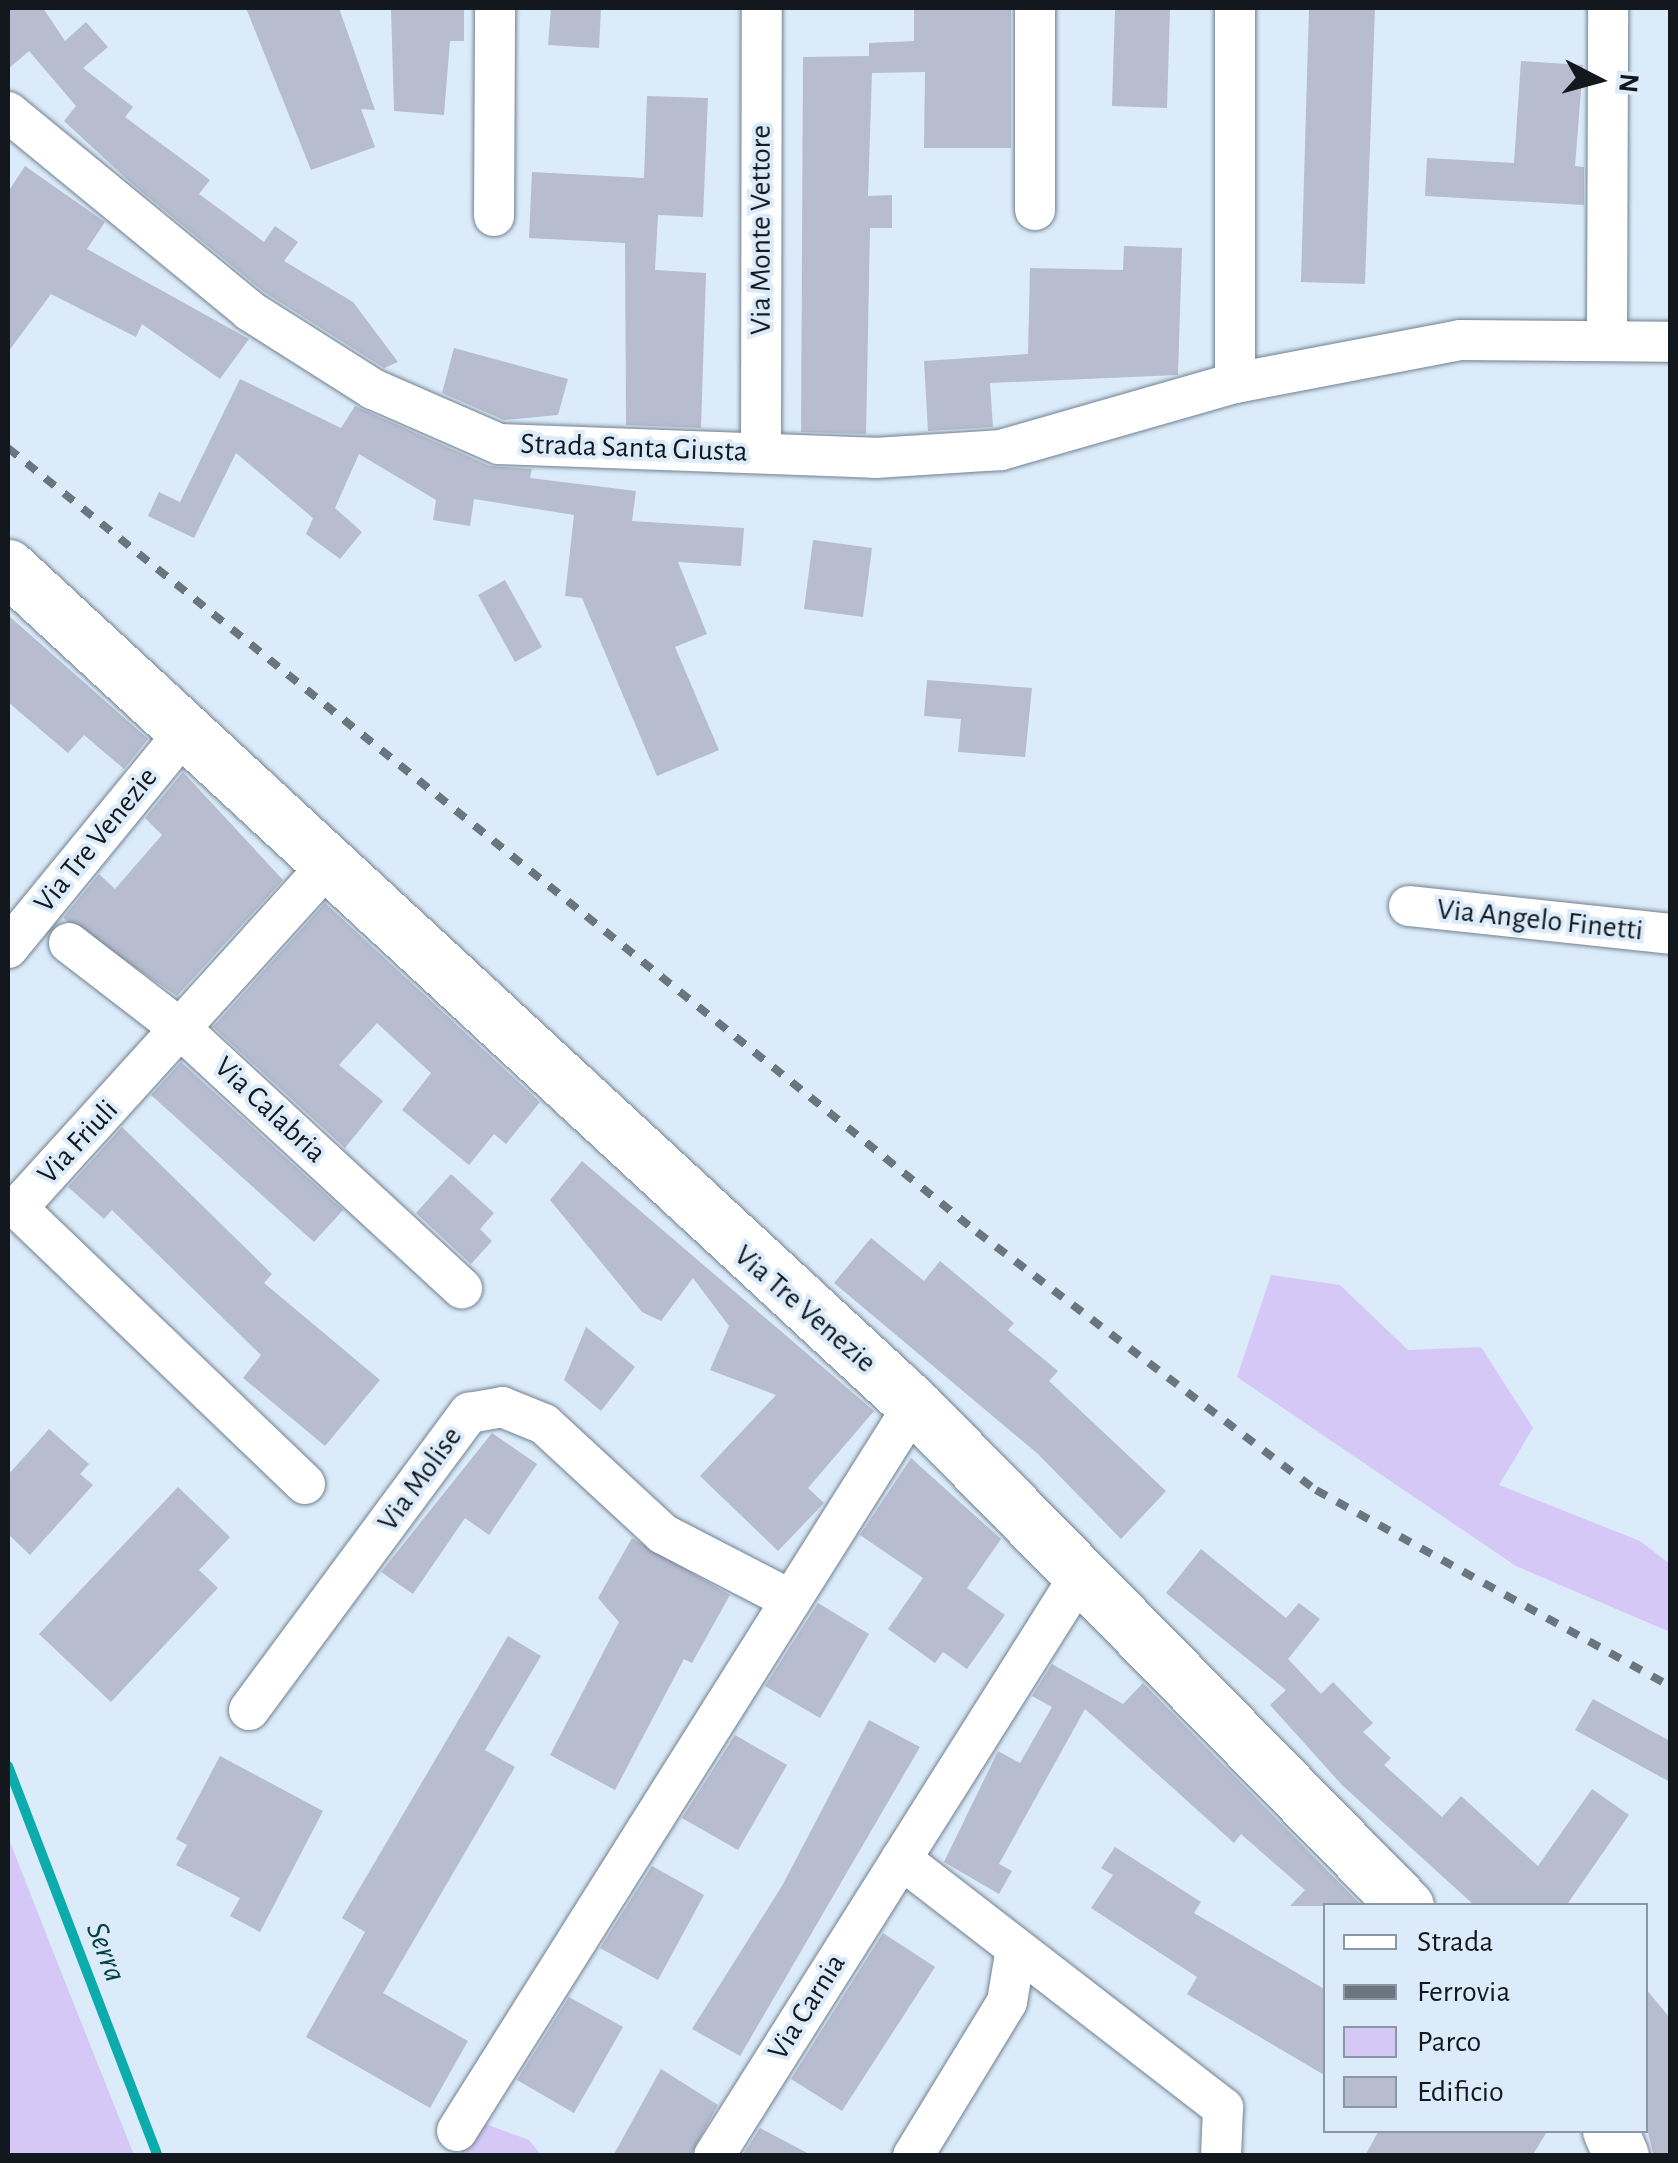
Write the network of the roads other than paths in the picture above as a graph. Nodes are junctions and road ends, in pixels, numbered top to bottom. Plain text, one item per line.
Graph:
1 (495, 8) edge
2 (762, 8) edge
3 (1035, 8) edge
4 (1236, 8) edge
5 (1608, 8) edge
6 (8, 112) edge
7 (1035, 210) dead end
8 (494, 216) dead end
9 (1607, 338) junction
10 (1670, 342) edge
11 (1235, 383) junction
12 (761, 452) junction
13 (8, 567) edge
14 (185, 732) junction
15 (325, 868) junction
16 (1409, 906) dead end
17 (1670, 934) edge
18 (69, 943) dead end
19 (8, 948) edge
20 (182, 1030) junction
21 (462, 1288) dead end
22 (914, 1404) junction
23 (305, 1484) dead end
24 (1081, 1574) junction
25 (791, 1600) junction
26 (250, 1710) dead end
27 (900, 1860) junction
28 (1403, 1903) edge
29 (1015, 1954) junction
30 (457, 2131) dead end
31 (714, 2156) edge
32 (914, 2156) edge
33 (1221, 2156) edge

1 - 8 street
2 - 12 street, Via Monte Vettore
3 - 7 street
4 - 11 street
5 - 9 street
6 - 12 street, Strada Santa Giusta
9 - 10 street, Strada Santa Giusta
9 - 11 street, Strada Santa Giusta
11 - 12 street, Strada Santa Giusta
13 - 14 main road, Via Tre Venezie
14 - 15 main road, Via Tre Venezie
14 - 19 street, Via Tre Venezie
15 - 20 street, Via Friuli
15 - 22 main road, Via Tre Venezie
16 - 17 street, Via Angelo Finetti
18 - 20 street, Via Calabria
20 - 21 street, Via Calabria
20 - 23 street, Via Friuli
22 - 24 main road, Via Tre Venezie
22 - 25 street
24 - 27 street, Via Carnia
24 - 28 main road, Via Tre Venezie
25 - 26 street, Via Molise
25 - 30 street
27 - 29 street
27 - 31 street, Via Carnia
29 - 32 street
29 - 33 street

